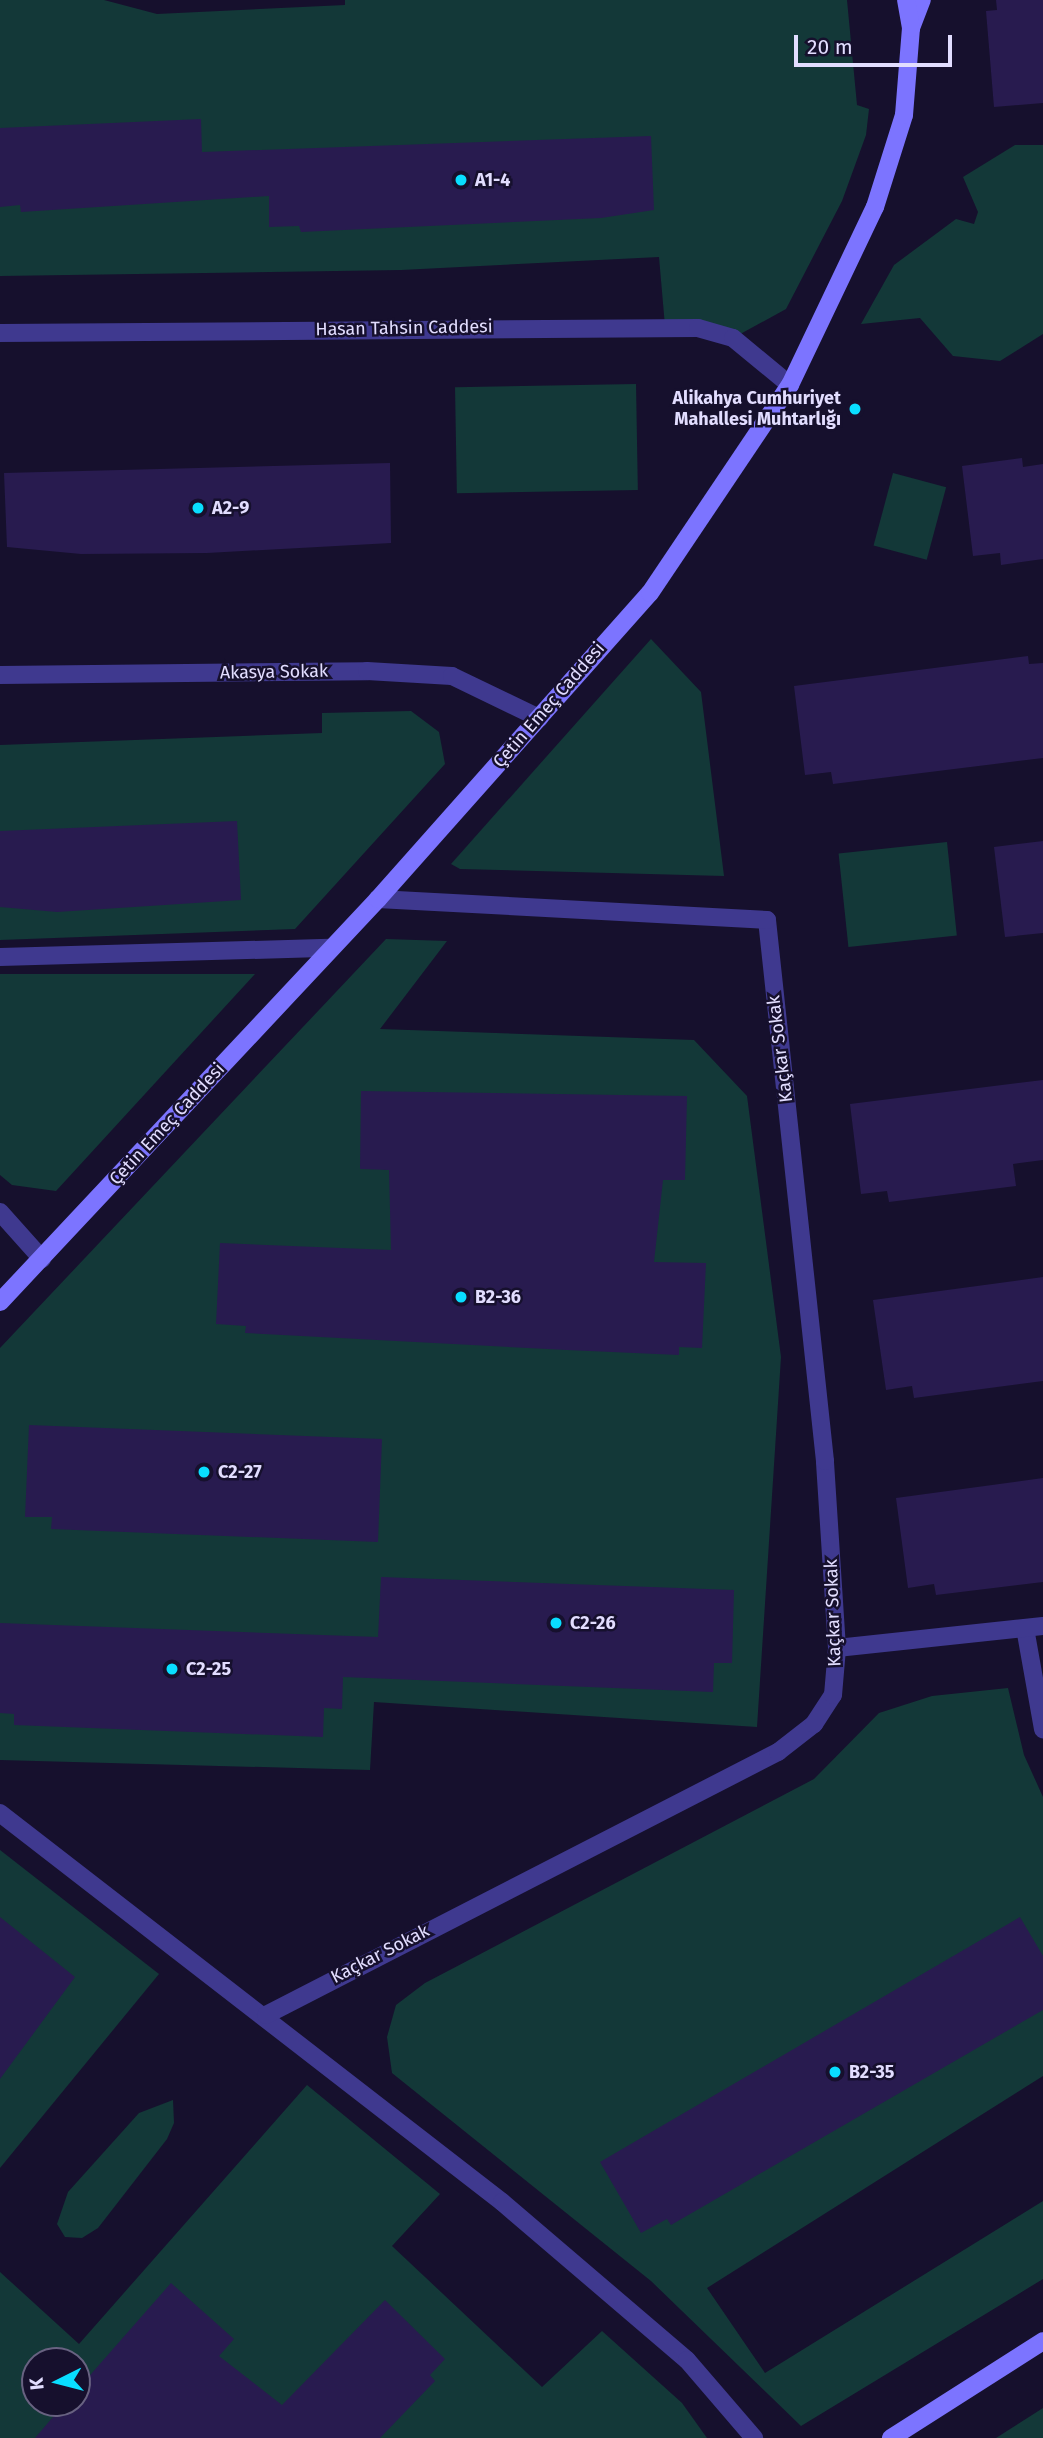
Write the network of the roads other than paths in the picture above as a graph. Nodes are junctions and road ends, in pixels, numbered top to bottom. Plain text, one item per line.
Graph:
1 (906, 0) edge
2 (922, 0) edge
3 (911, 28) junction
4 (0, 333) edge
5 (789, 385) junction
6 (0, 675) edge
7 (539, 718) junction
8 (378, 900) junction
9 (330, 948) junction
10 (0, 957) edge
11 (0, 1212) edge
12 (42, 1259) junction
13 (0, 1302) edge
14 (1043, 1626) edge
15 (1025, 1628) junction
16 (837, 1648) junction
17 (1043, 1729) edge
18 (0, 1813) edge
19 (266, 2015) junction
20 (1043, 2342) edge
21 (754, 2438) edge
22 (891, 2438) edge

1 - 3 street, Çetin Emeç Caddesi
2 - 3 street
3 - 5 street, Çetin Emeç Caddesi
4 - 5 street, Hasan Tahsin Caddesi
5 - 7 street, Çetin Emeç Caddesi
6 - 7 street, Akasya Sokak
7 - 8 street, Çetin Emeç Caddesi
8 - 9 street, Çetin Emeç Caddesi
8 - 16 street, Kaçkar Sokak
9 - 10 street
9 - 12 street, Çetin Emeç Caddesi
11 - 12 street
12 - 13 street, Çetin Emeç Caddesi
14 - 15 street
15 - 16 street
15 - 17 street
16 - 19 street, Kaçkar Sokak
18 - 19 street
19 - 21 street
20 - 22 street

